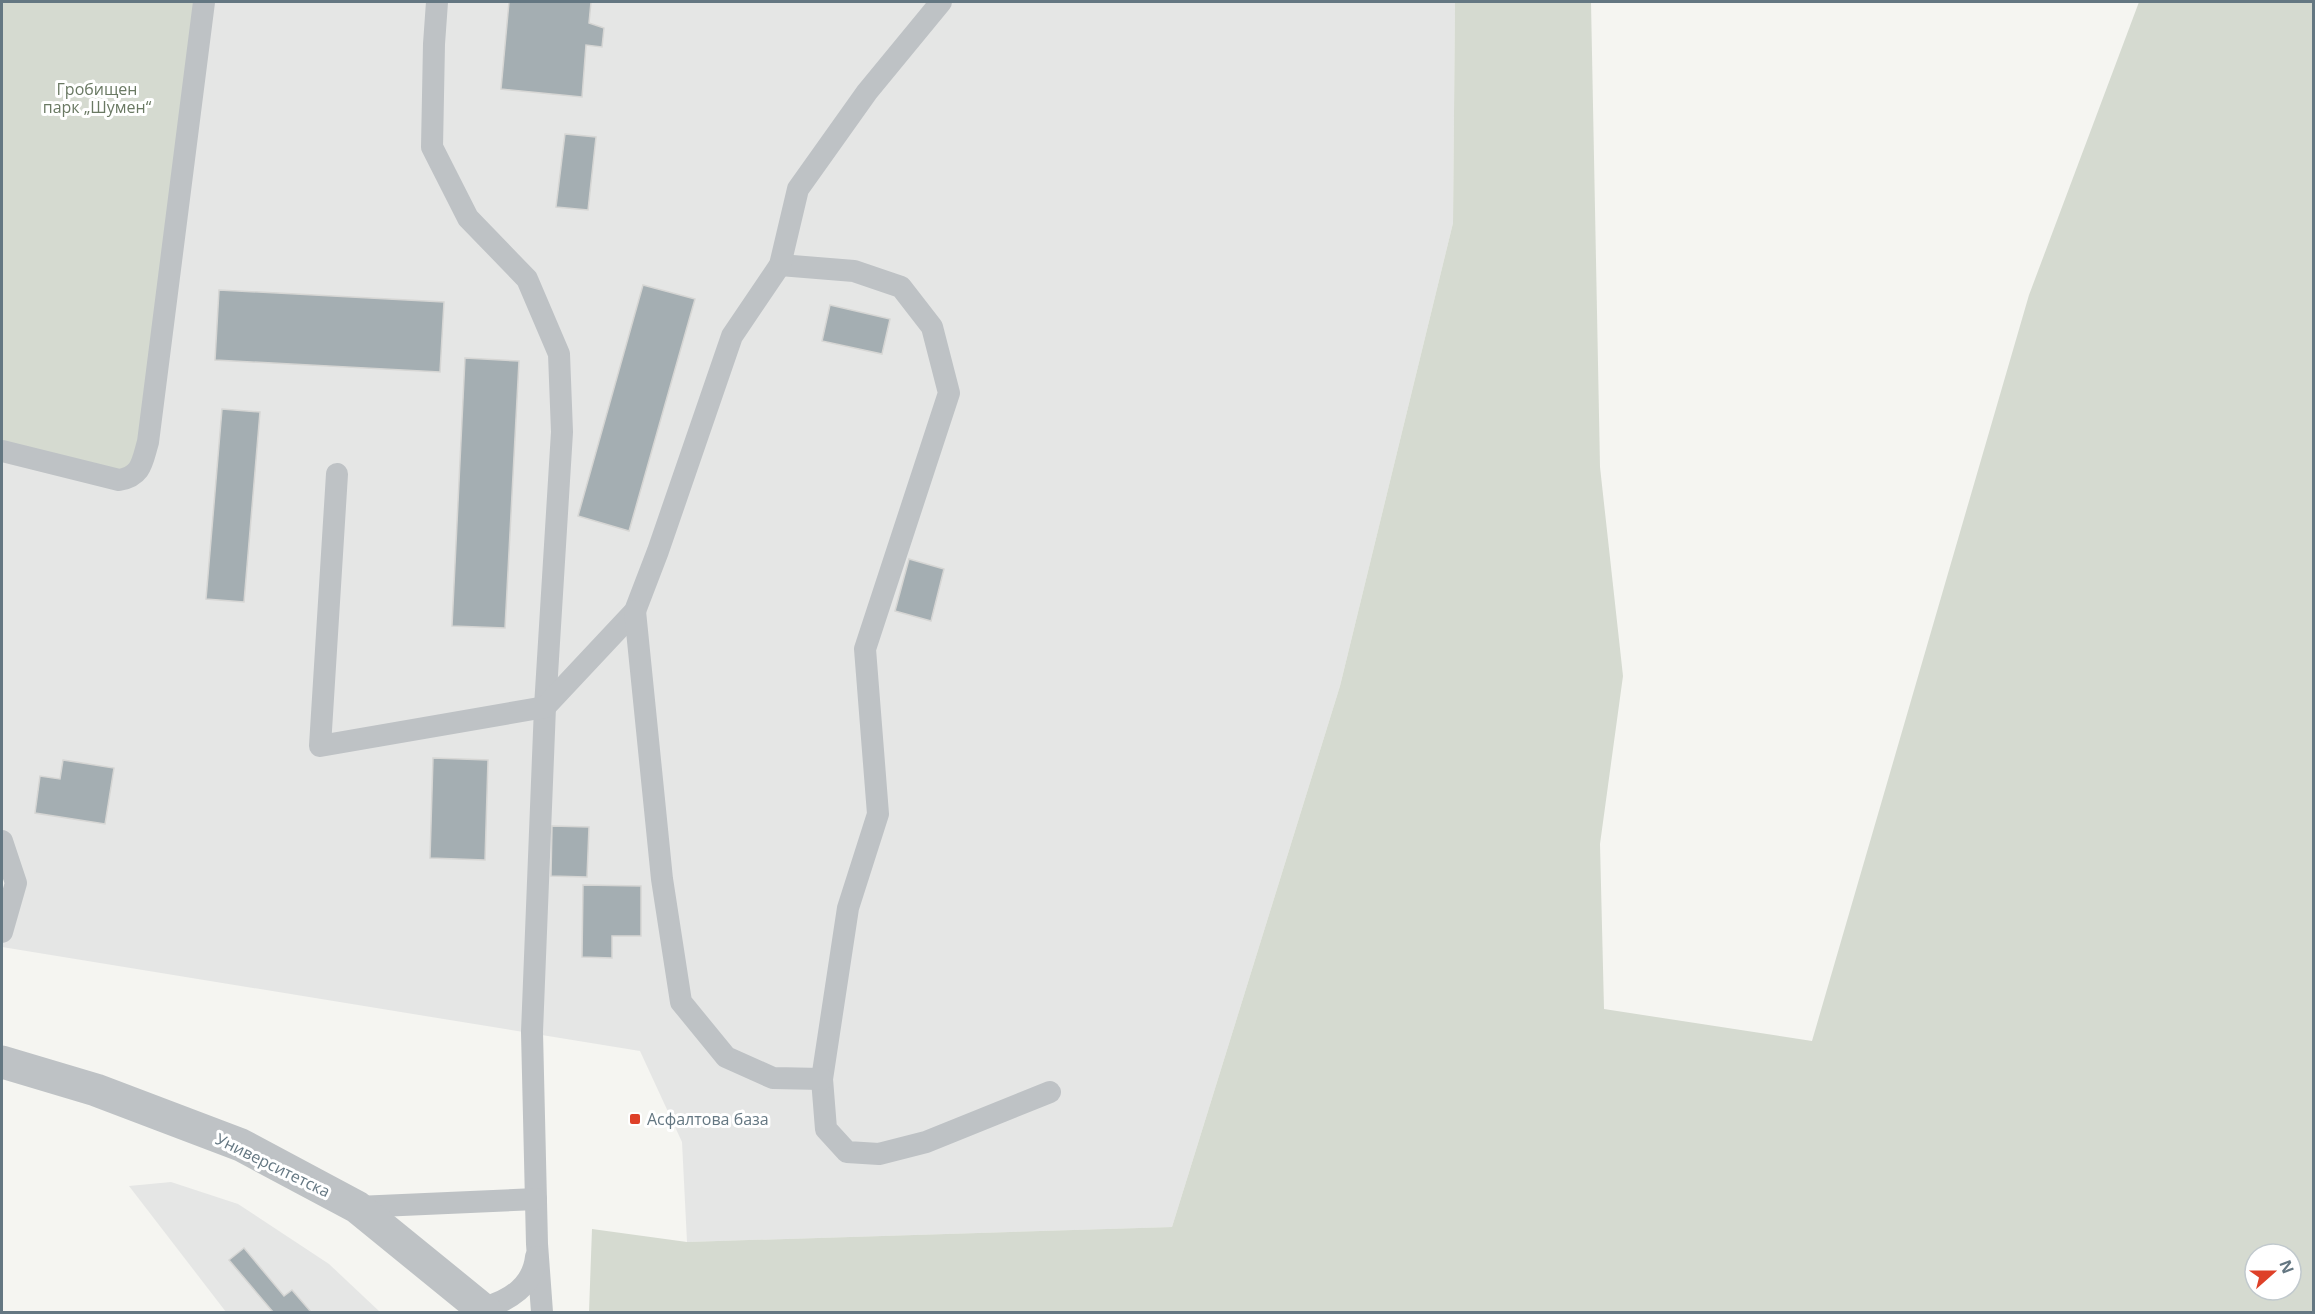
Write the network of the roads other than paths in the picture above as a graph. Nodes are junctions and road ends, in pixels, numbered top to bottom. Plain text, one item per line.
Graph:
1 (204, 2) edge
2 (437, 2) edge
3 (941, 2) edge
4 (780, 265) junction
5 (2, 451) edge
6 (337, 474) dead end
7 (635, 611) junction
8 (545, 707) junction
9 (2, 841) edge
10 (2, 932) edge
11 (2, 1062) edge
12 (822, 1079) junction
13 (1050, 1092) dead end
14 (536, 1199) junction
15 (357, 1207) junction
16 (537, 1244) junction
17 (485, 1310) edge
18 (542, 1312) edge

1 - 5 lane
2 - 8 lane
3 - 4 lane
4 - 7 lane
4 - 12 lane
6 - 8 lane
7 - 8 lane
7 - 12 lane
8 - 14 lane
9 - 10 lane
11 - 15 street, Университетска
12 - 13 lane
14 - 15 lane
14 - 16 lane
15 - 17 street, Университетска
16 - 17 lane
16 - 18 lane

